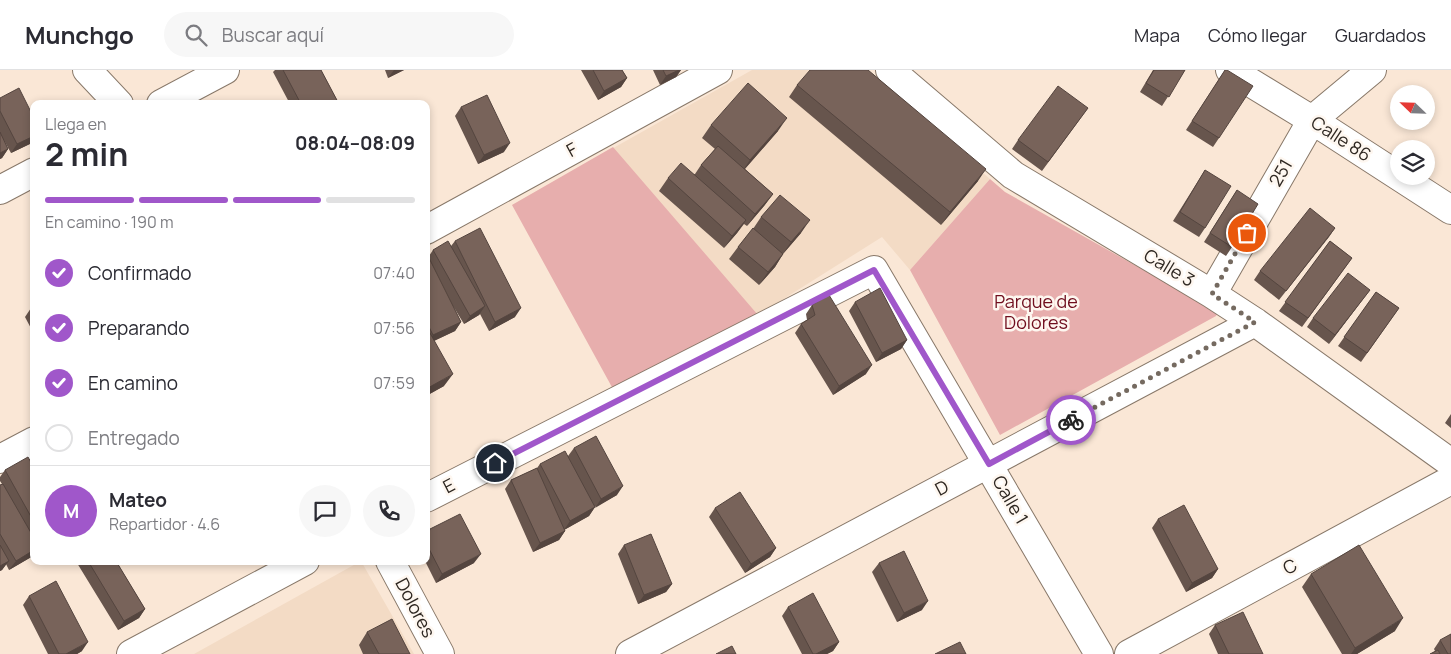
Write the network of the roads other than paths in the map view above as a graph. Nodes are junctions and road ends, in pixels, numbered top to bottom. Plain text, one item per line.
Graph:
1 (87, 70) edge
2 (225, 70) edge
3 (718, 70) edge
4 (890, 70) edge
5 (1230, 70) edge
6 (1372, 70) edge
7 (116, 100) edge
8 (169, 100) edge
9 (1312, 120) junction
10 (30, 174) edge
11 (0, 190) edge
12 (1451, 210) edge
13 (430, 228) edge
14 (874, 270) joint
15 (1212, 294) junction
16 (1255, 322) junction
17 (30, 443) edge
18 (0, 459) edge
19 (1451, 463) edge
20 (989, 464) junction
21 (1451, 480) edge
22 (430, 496) edge
23 (298, 565) edge
24 (392, 565) edge
25 (131, 654) edge
26 (440, 654) edge
27 (630, 654) edge
28 (1099, 654) edge
29 (1129, 654) edge

1 - 7 street
2 - 8 street
3 - 13 street, F
4 - 15 street, Calle 3
5 - 9 street, Calle 86
6 - 9 street, 251
9 - 12 street, Calle 86
9 - 15 street, 251
10 - 11 street
14 - 20 street, Calle 1
14 - 22 street, E
15 - 16 street, Calle 3
16 - 19 street, Calle 3
16 - 20 street, D
17 - 18 street
20 - 27 street, D
20 - 28 street, Calle 1
21 - 29 street, C
23 - 25 street
24 - 26 street, Dolores

